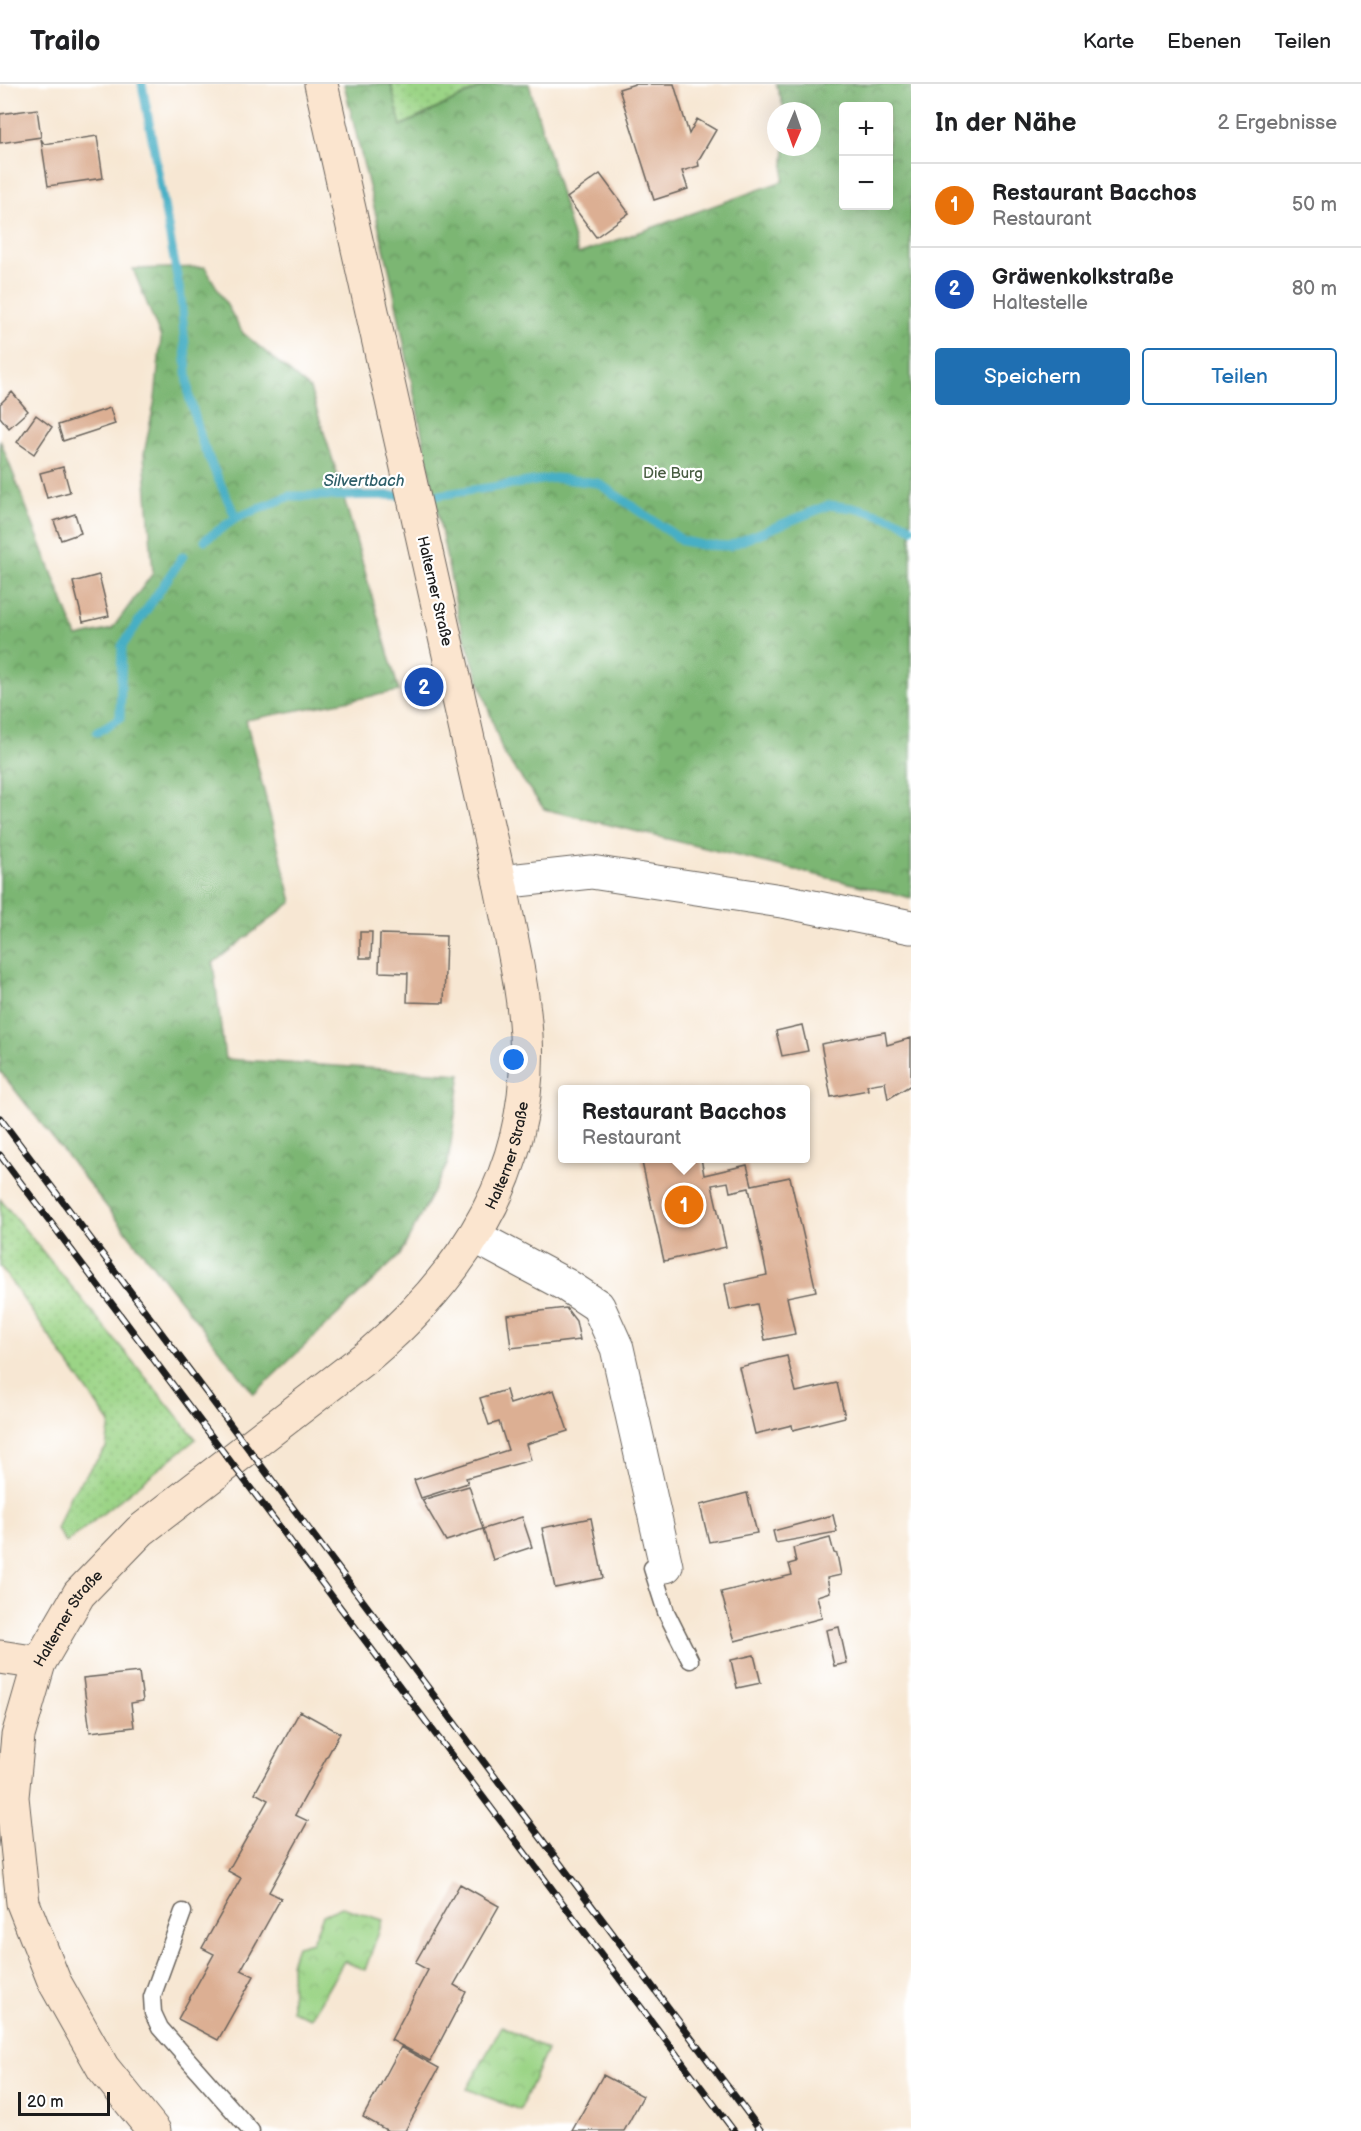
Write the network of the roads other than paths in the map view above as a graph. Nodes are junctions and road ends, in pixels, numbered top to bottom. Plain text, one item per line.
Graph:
1 (321, 84) edge
2 (500, 882) junction
3 (911, 927) edge
4 (476, 1237) junction
5 (666, 1566) joint
6 (0, 1657) edge
7 (690, 1660) dead end
8 (39, 1664) junction
9 (183, 1912) dead end
10 (154, 2131) edge
11 (251, 2131) edge

1 - 2 main road, Halterner Straße
2 - 3 street
2 - 4 main road, Halterner Straße
4 - 5 street
4 - 8 main road, Halterner Straße
5 - 7 lane
6 - 8 main road
8 - 10 main road, Halterner Straße
9 - 11 lane

